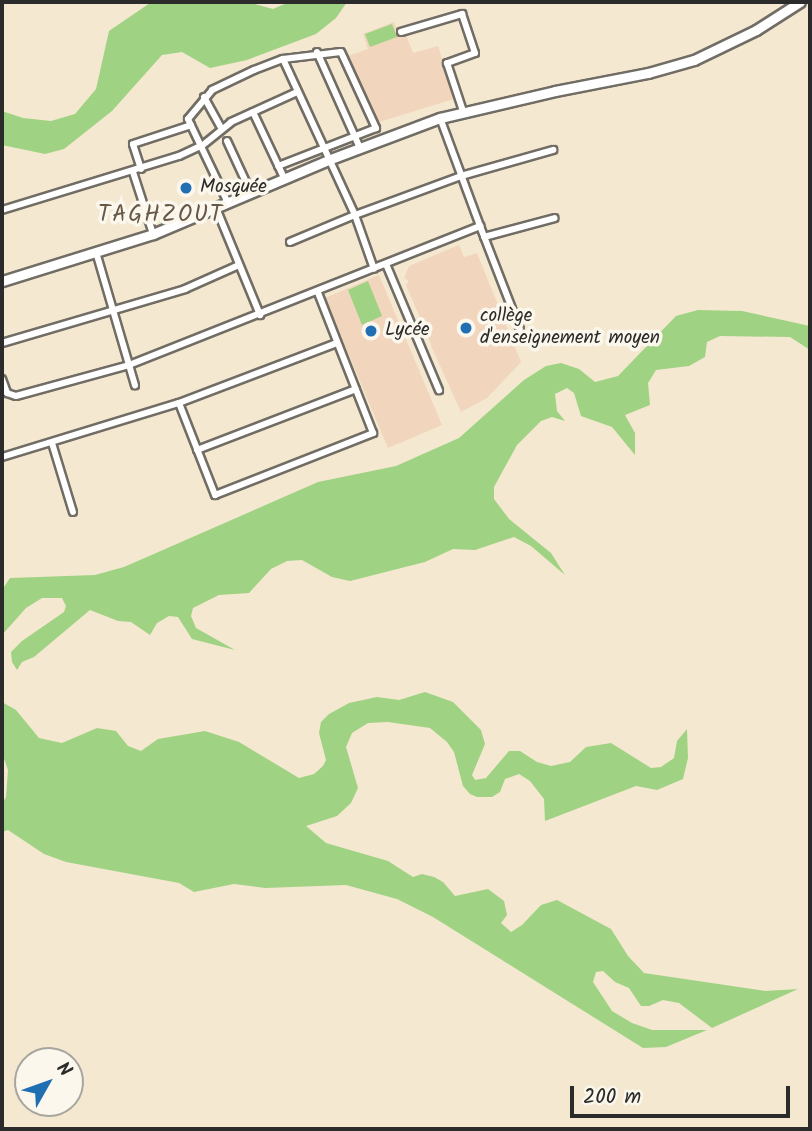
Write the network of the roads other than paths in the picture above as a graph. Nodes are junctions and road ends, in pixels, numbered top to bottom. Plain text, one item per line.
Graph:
1 (800, 2) edge
2 (401, 32) dead end
3 (317, 52) junction
4 (283, 59) junction
5 (297, 92) junction
6 (204, 97) junction
7 (463, 111) junction
8 (253, 112) junction
9 (440, 118) junction
10 (191, 125) junction
11 (221, 128) junction
12 (355, 135) junction
13 (227, 141) dead end
14 (203, 145) junction
15 (322, 147) junction
16 (360, 148) junction
17 (553, 150) dead end
18 (328, 160) junction
19 (278, 166) junction
20 (141, 169) junction
21 (133, 172) junction
22 (461, 176) junction
23 (284, 178) junction
24 (251, 193) junction
25 (228, 203) junction
26 (216, 208) junction
27 (2, 210) edge
28 (355, 215) junction
29 (555, 218) dead end
30 (480, 226) junction
31 (153, 234) junction
32 (484, 237) junction
33 (290, 242) dead end
34 (96, 252) junction
35 (386, 264) junction
36 (239, 265) junction
37 (374, 269) junction
38 (2, 281) edge
39 (318, 293) junction
40 (113, 312) junction
41 (260, 315) junction
42 (520, 329) dead end
43 (337, 342) junction
44 (2, 343) edge
45 (128, 365) junction
46 (2, 379) edge
47 (135, 385) dead end
48 (356, 389) junction
49 (439, 390) dead end
50 (179, 403) junction
51 (52, 443) junction
52 (197, 450) junction
53 (2, 457) edge
54 (73, 512) dead end

1 - 7 main road
2 - 7 street
3 - 4 street
3 - 12 street
3 - 12 street
4 - 5 street
4 - 6 street
5 - 8 street
5 - 15 street
6 - 10 street
6 - 11 street
7 - 9 main road
8 - 11 street
8 - 19 street
9 - 16 main road
9 - 22 street
10 - 14 street
10 - 20 street
11 - 14 street
12 - 15 street
12 - 16 street
13 - 24 street
14 - 20 street
14 - 25 street
15 - 18 street
15 - 19 street
16 - 18 main road
17 - 22 street
18 - 23 main road
18 - 28 street
19 - 23 street
20 - 21 street
21 - 27 street
21 - 31 street
22 - 28 street
22 - 30 street
23 - 24 main road
24 - 25 main road
25 - 26 main road
26 - 31 main road
26 - 36 street
28 - 33 street
28 - 37 street
29 - 32 street
30 - 32 street
30 - 35 street
31 - 34 main road
32 - 42 street
34 - 38 main road
34 - 40 street
35 - 37 street
35 - 49 street
36 - 40 street
36 - 41 street
37 - 39 street
39 - 41 street
39 - 43 street
40 - 44 street
40 - 45 street
41 - 45 street
43 - 48 street
43 - 50 street
45 - 46 street
45 - 47 street
48 - 52 street
48 - 52 street
50 - 51 street
50 - 52 street
51 - 53 street
51 - 54 street

